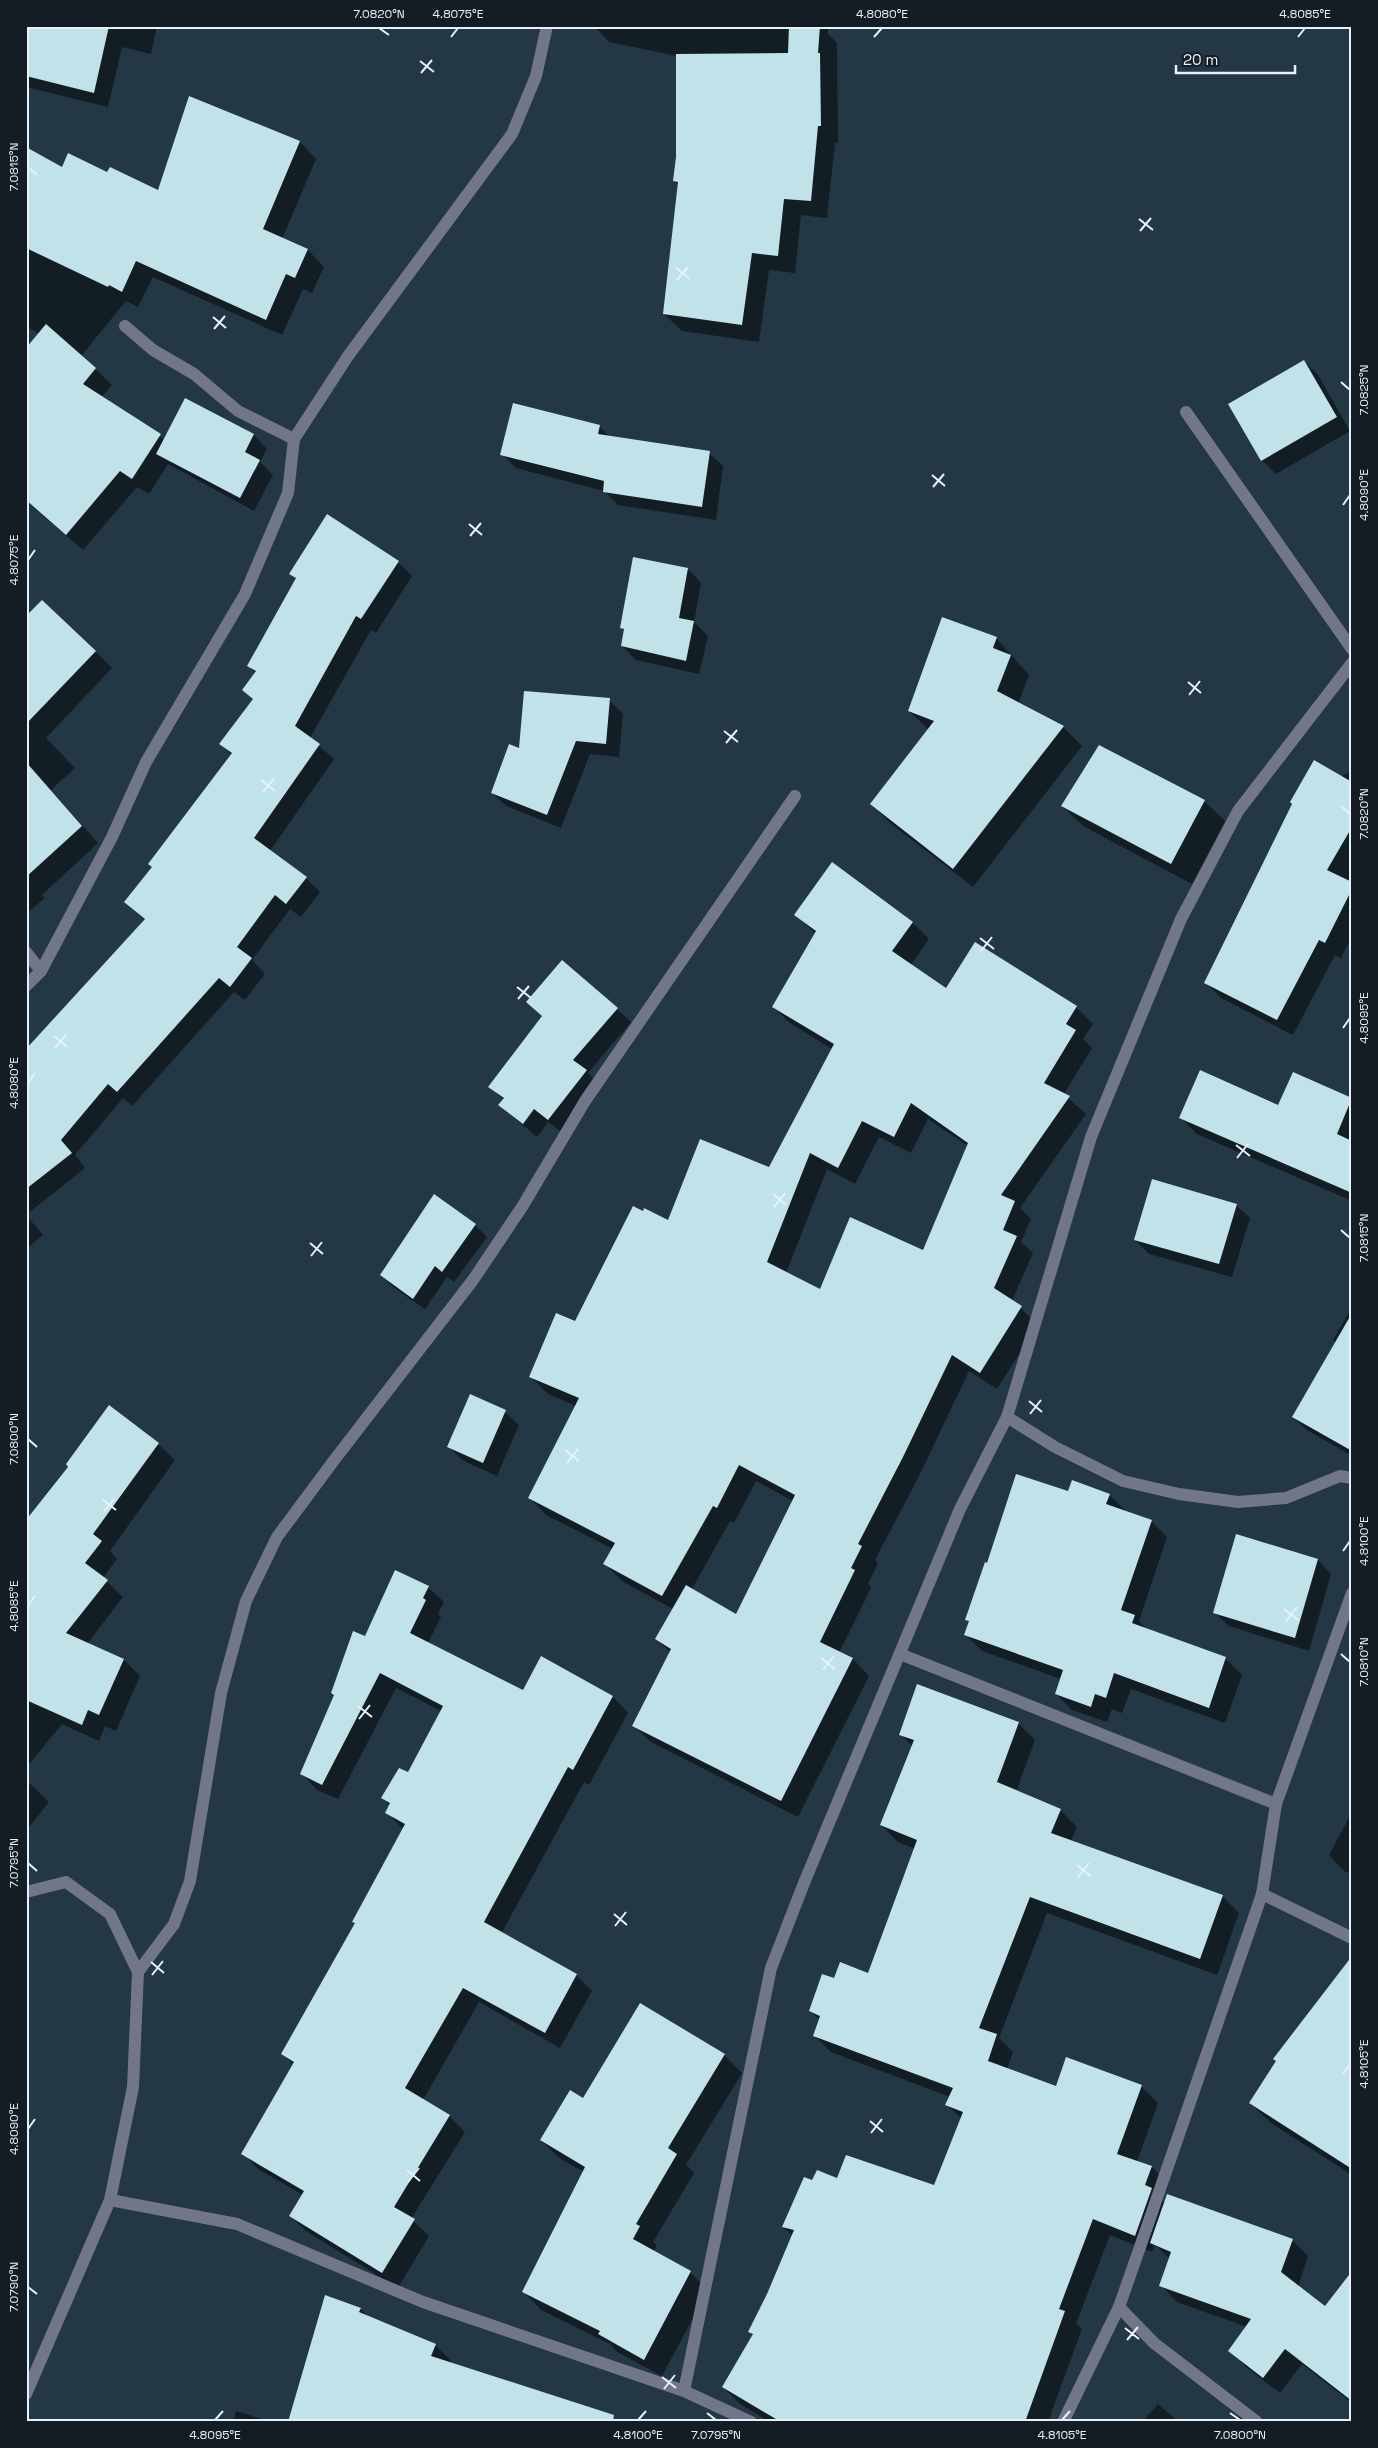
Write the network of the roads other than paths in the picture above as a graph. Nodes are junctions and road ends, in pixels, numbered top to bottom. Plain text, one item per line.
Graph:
1 (546, 26) edge
2 (125, 326) dead end
3 (1186, 412) dead end
4 (294, 439) junction
5 (1352, 649) edge
6 (1352, 663) edge
7 (794, 796) dead end
8 (26, 952) edge
9 (41, 971) junction
10 (26, 986) edge
11 (1007, 1417) junction
12 (1352, 1478) edge
13 (1352, 1593) edge
14 (900, 1654) junction
15 (1276, 1804) junction
16 (26, 1892) edge
17 (1262, 1894) junction
18 (1352, 1938) edge
19 (138, 1972) junction
20 (110, 2200) junction
21 (1119, 2307) junction
22 (684, 2392) junction
23 (26, 2394) edge
24 (751, 2422) edge
25 (1064, 2422) edge
26 (1257, 2422) edge

1 - 4 street
2 - 4 street
3 - 5 street
4 - 9 street
6 - 11 street
7 - 19 street
8 - 9 street
9 - 10 street
11 - 12 street
11 - 14 street
13 - 15 street
14 - 15 street
14 - 22 street
15 - 17 street
16 - 19 street
17 - 18 street
17 - 21 street
19 - 20 street
20 - 22 street
20 - 23 street
21 - 25 street
21 - 26 street
22 - 24 street

